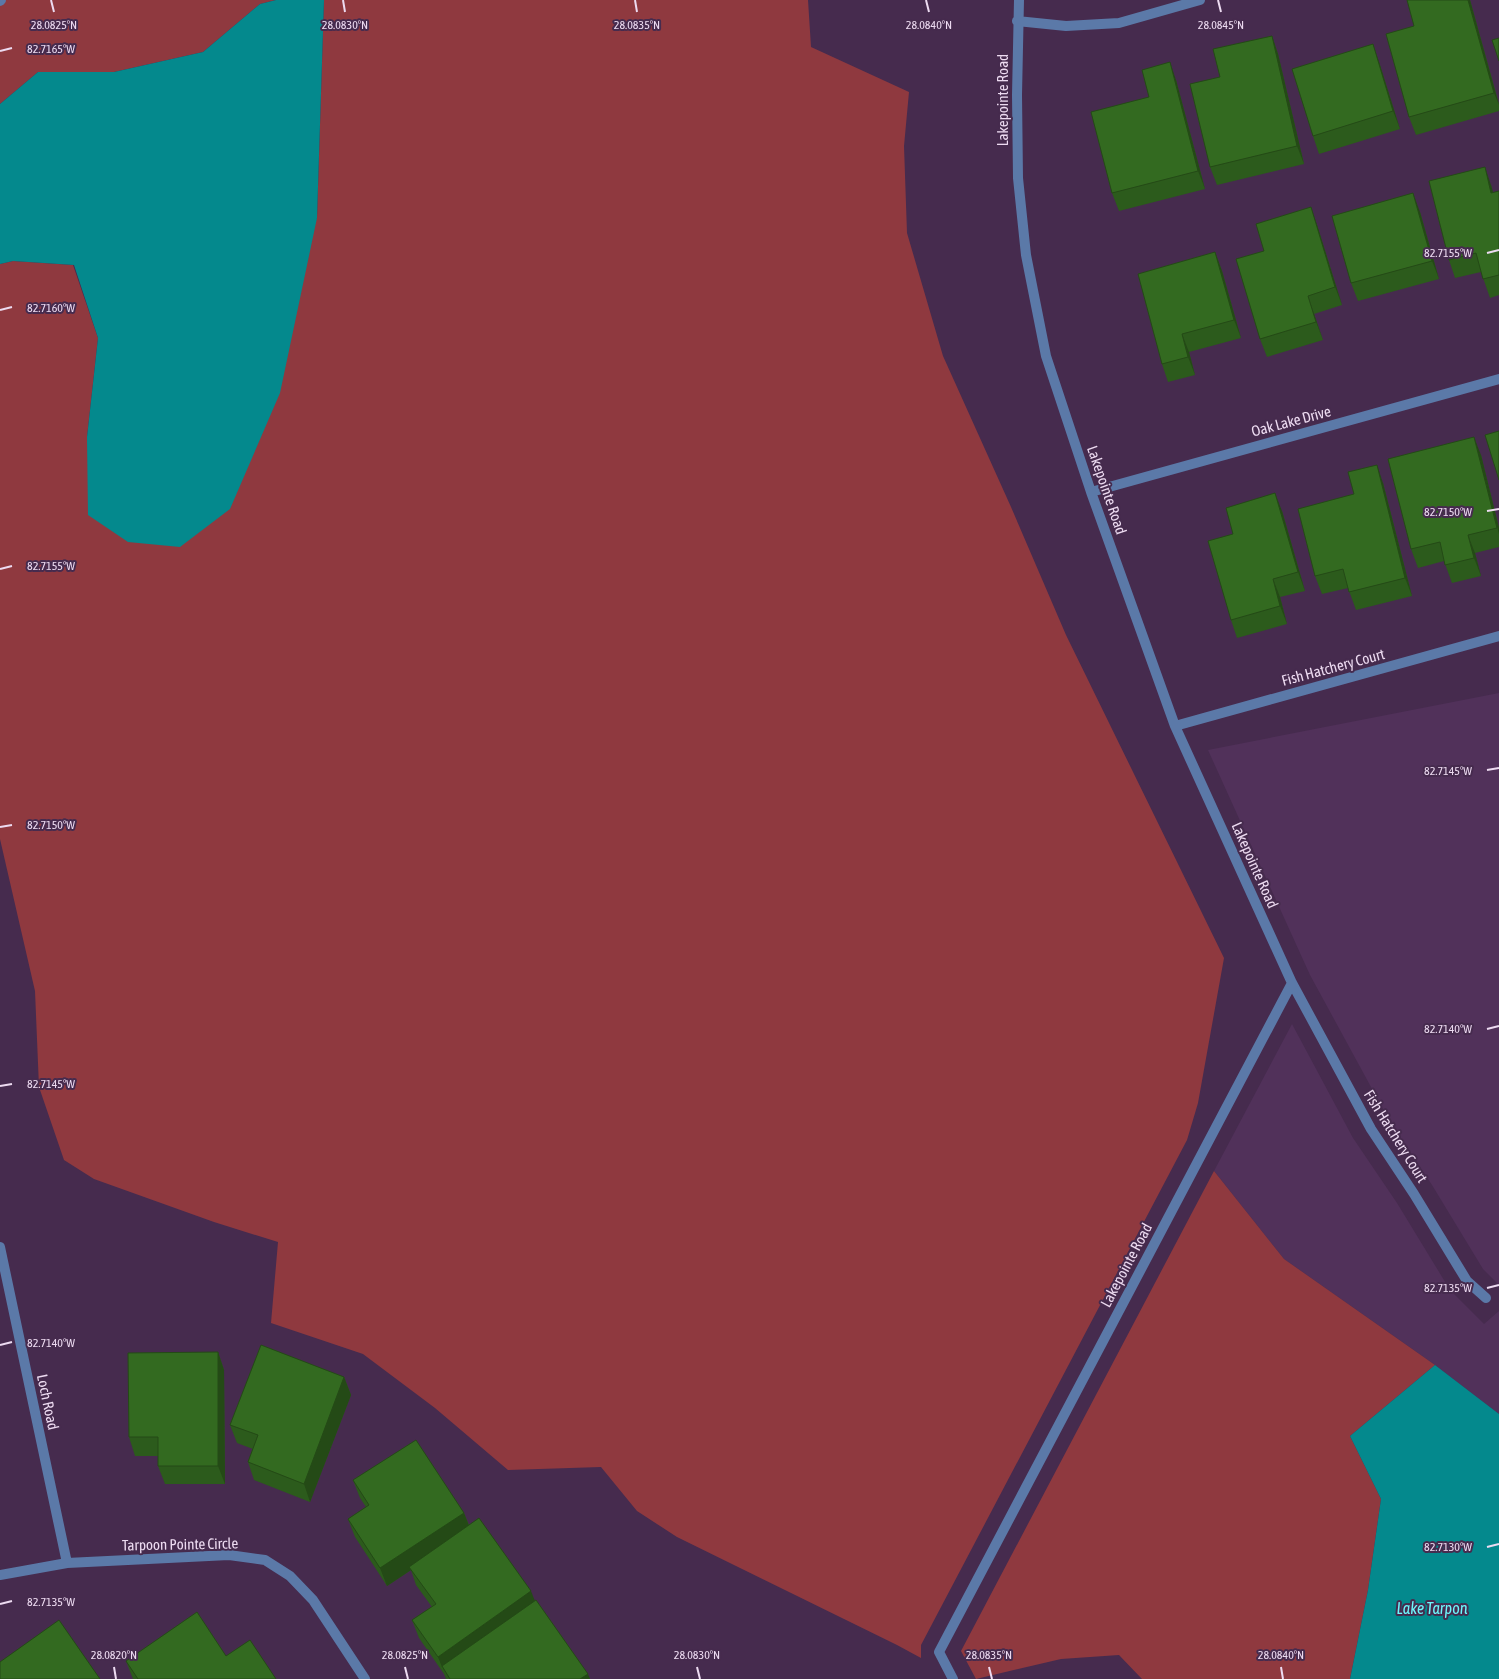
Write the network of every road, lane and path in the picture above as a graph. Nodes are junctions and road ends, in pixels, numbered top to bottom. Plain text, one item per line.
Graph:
1 (1019, 0) edge
2 (1200, 0) edge
3 (1017, 21) junction
4 (1499, 379) edge
5 (1091, 492) junction
6 (1499, 636) edge
7 (1175, 726) junction
8 (1292, 982) junction
9 (0, 1248) edge
10 (1486, 1298) dead end
11 (68, 1563) junction
12 (0, 1574) edge
13 (365, 1679) edge
14 (954, 1679) edge

1 - 3 street, Lakepointe Road
2 - 3 street
3 - 5 street, Lakepointe Road
4 - 5 street, Oak Lake Drive
5 - 7 street, Lakepointe Road
6 - 7 street, Fish Hatchery Court
7 - 8 street, Lakepointe Road
8 - 10 street, Fish Hatchery Court
8 - 14 street, Lakepointe Road
9 - 11 street, Loch Road
11 - 12 street, Tarpoon Pointe Circle
11 - 13 street, Tarpoon Pointe Circle

